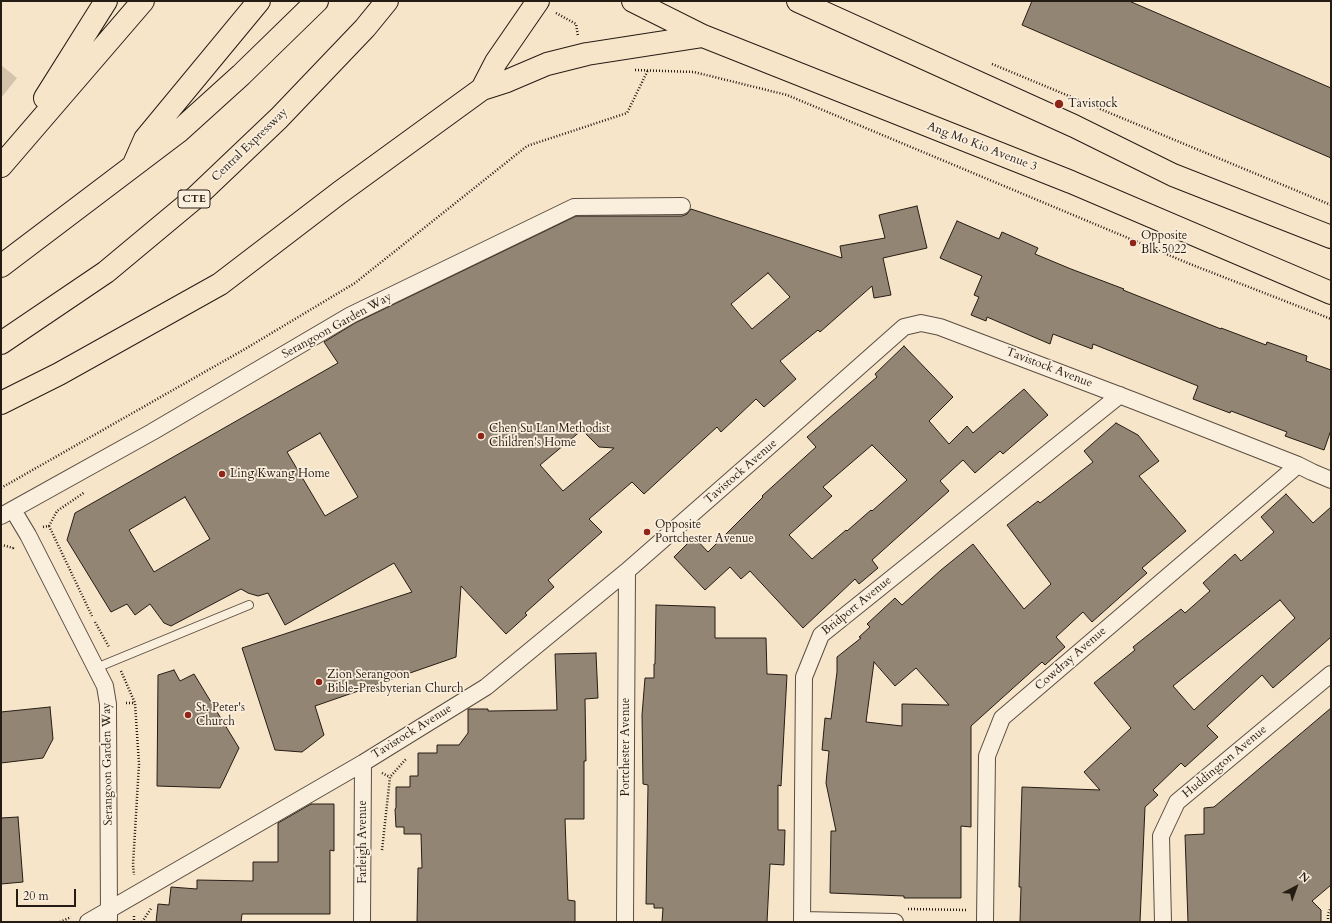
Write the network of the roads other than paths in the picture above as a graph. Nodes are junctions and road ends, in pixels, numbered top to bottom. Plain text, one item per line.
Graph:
1 (106, 1) edge
2 (143, 1) edge
3 (259, 1) edge
4 (387, 1) edge
5 (633, 1) edge
6 (798, 1) edge
7 (316, 2) edge
8 (537, 2) edge
9 (703, 36) junction
10 (482, 89) junction
11 (4, 162) edge
12 (133, 167) junction
13 (682, 206) dead end
14 (1331, 237) edge
15 (1, 266) edge
16 (1331, 293) edge
17 (1, 343) edge
18 (1120, 395) junction
19 (1, 403) edge
20 (1298, 465) junction
21 (1331, 480) edge
22 (7, 513) edge
23 (627, 571) junction
24 (249, 606) dead end
25 (96, 668) junction
26 (1331, 674) edge
27 (363, 763) junction
28 (109, 916) edge
29 (802, 921) edge
30 (88, 922) edge
31 (362, 922) edge
32 (625, 922) edge
33 (895, 922) edge
34 (985, 922) edge
35 (1162, 922) edge

1 - 11 highway
2 - 11 highway
3 - 12 highway
4 - 17 highway, Central Expressway / CTE
5 - 9 highway, Ang Mo Kio Avenue 3
6 - 14 highway
7 - 12 highway
8 - 10 highway
9 - 10 highway
9 - 16 highway, Ang Mo Kio Avenue 3
10 - 19 highway
12 - 15 highway
13 - 22 street, Serangoon Garden Way
18 - 20 street, Tavistock Avenue
18 - 23 street, Tavistock Avenue
18 - 29 street, Bridport Avenue
20 - 21 street, Tavistock Avenue
20 - 34 street, Cowdray Avenue
22 - 25 street, Serangoon Garden Way
23 - 27 street, Tavistock Avenue
23 - 32 street, Portchester Avenue
24 - 25 lane
25 - 28 street, Serangoon Garden Way
26 - 35 street, Huddington Avenue
27 - 28 street, Tavistock Avenue
27 - 31 street, Farleigh Avenue
28 - 30 street, Tavistock Avenue
29 - 33 street

